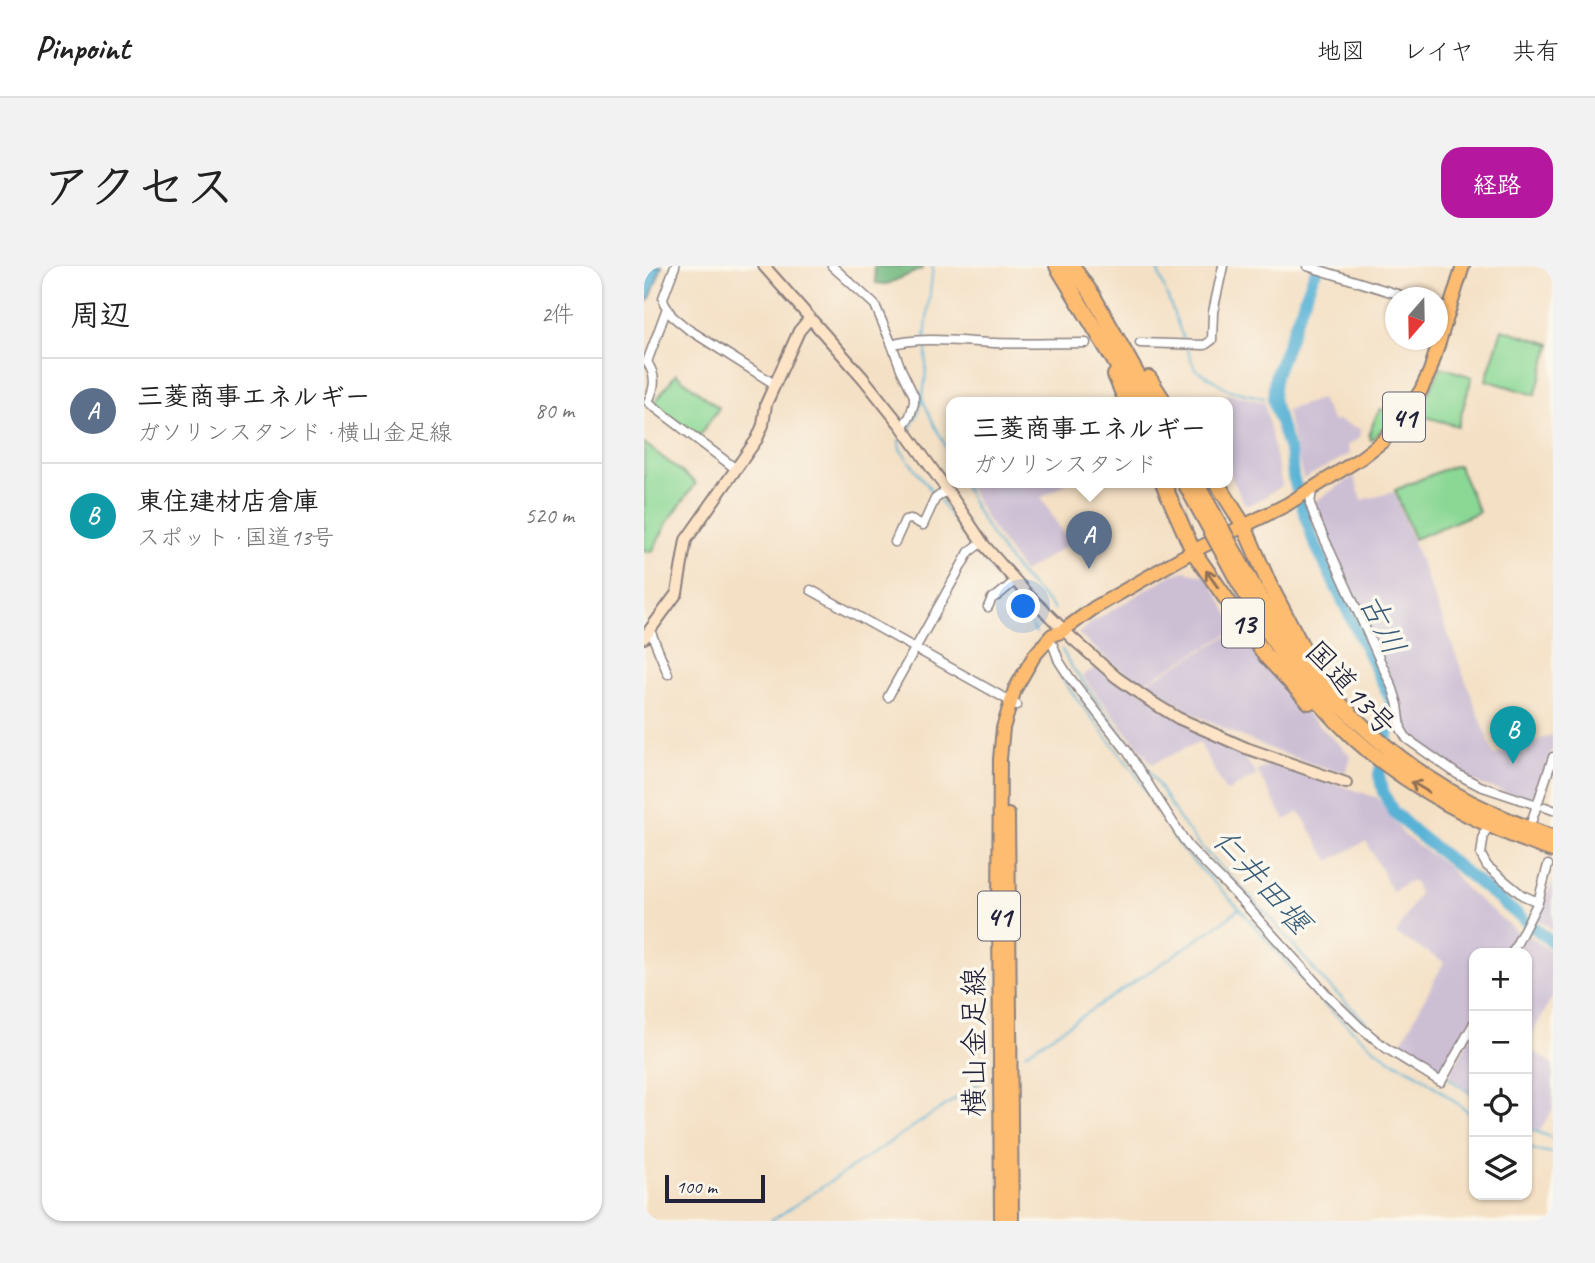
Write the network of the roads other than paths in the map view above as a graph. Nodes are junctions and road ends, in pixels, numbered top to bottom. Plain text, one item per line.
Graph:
1 (675, 266) edge
2 (764, 266) edge
3 (832, 266) edge
4 (1057, 266) edge
5 (1072, 266) edge
6 (1223, 266) edge
7 (1463, 266) edge
8 (1314, 269) edge
9 (1072, 290) junction
10 (1385, 290) edge
11 (1093, 296) junction
12 (1448, 297) edge
13 (667, 308) junction
14 (810, 318) junction
15 (1086, 343) dead end
16 (1140, 343) dead end
17 (892, 345) junction
18 (1434, 350) edge
19 (776, 386) junction
20 (1124, 397) edge
21 (1136, 397) edge
22 (1150, 397) edge
23 (1161, 397) edge
24 (902, 427) junction
25 (736, 469) junction
26 (1165, 488) edge
27 (1188, 488) edge
28 (1198, 488) edge
29 (1220, 488) edge
30 (1312, 489) junction
31 (941, 494) junction
32 (1208, 516) junction
33 (1244, 526) junction
34 (895, 542) dead end
35 (977, 545) junction
36 (1193, 551) junction
37 (1241, 576) junction
38 (1009, 585) junction
39 (811, 590) dead end
40 (988, 607) dead end
41 (1062, 631) junction
42 (647, 634) edge
43 (1053, 645) junction
44 (914, 648) junction
45 (668, 674) dead end
46 (1329, 692) junction
47 (888, 697) dead end
48 (1014, 703) junction
49 (1354, 738) junction
50 (1375, 746) junction
51 (1553, 757) edge
52 (1391, 759) junction
53 (1346, 783) dead end
54 (1534, 804) dead end
55 (1491, 825) junction
56 (1529, 829) junction
57 (1551, 843) edge
58 (1548, 864) dead end
59 (1538, 902) junction
60 (1515, 948) edge
61 (1469, 1032) edge
62 (1001, 1221) edge
63 (1012, 1221) edge

1 - 13 street
2 - 14 street
3 - 17 street
4 - 9 highway
5 - 11 highway
6 - 16 street
7 - 12 main road, 41
8 - 10 street
9 - 20 highway
9 - 21 highway
11 - 22 highway
11 - 23 highway
13 - 19 street
13 - 25 street
14 - 19 street
14 - 24 street
15 - 17 street
17 - 24 street
18 - 30 main road, 41
19 - 25 street
24 - 31 street
25 - 42 street
26 - 36 highway, 13
27 - 32 highway, 国道13号 / 13
28 - 32 highway, 国道13号 / 13
29 - 33 highway, 13
30 - 33 main road, 41
30 - 54 street
31 - 34 street
31 - 35 street
32 - 37 highway, 国道13号 / 13, bridge
33 - 36 main road, 横山金足線 / 41
33 - 46 highway, 13
35 - 38 street
35 - 44 street
36 - 41 main road, 横山金足線 / 41
49 -> 36 highway, 13
37 - 46 highway, 国道13号 / 13
37 - 49 highway, 国道13号 / 13
38 - 40 street
38 - 41 street
39 - 44 street
41 - 43 main road, 横山金足線 / 41
41 - 48 main road, 横山金足線 / 41
41 - 53 street
42 - 45 street
43 - 48 main road, 横山金足線 / 41
43 - 61 street
44 - 47 street
44 - 48 street
46 - 50 highway, 国道13号 / 13
48 - 62 main road, 横山金足線 / 41
48 - 63 main road, 横山金足線 / 41
49 - 50 highway, 国道13号 / 13
50 - 52 highway, 国道13号 / 13
51 - 56 street
55 -> 52 highway, 国道13号 / 13
52 - 56 highway, 国道13号 / 13
55 - 57 highway, 国道13号 / 13
55 - 59 street
56 - 57 highway, 国道13号 / 13
58 - 59 street
59 - 60 street

